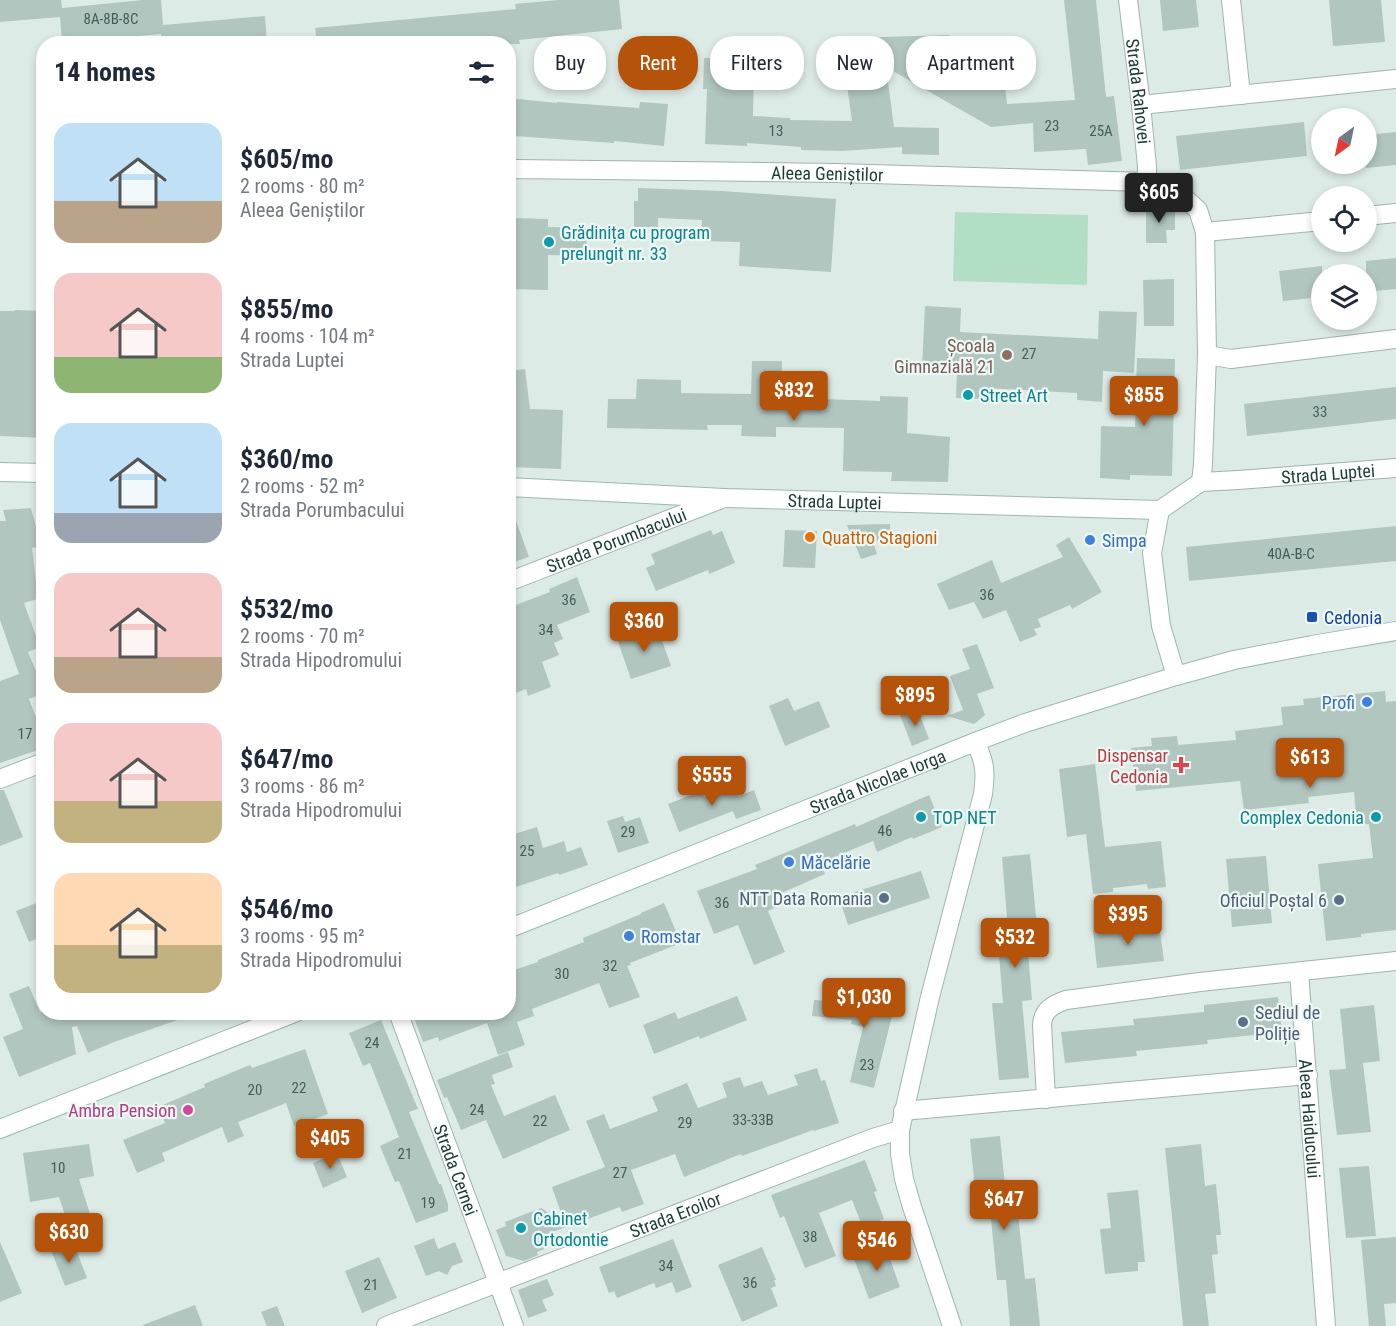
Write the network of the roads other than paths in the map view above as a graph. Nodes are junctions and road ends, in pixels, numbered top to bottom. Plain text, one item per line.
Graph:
1 (1128, 0) edge
2 (1231, 0) edge
3 (1396, 79) edge
4 (1241, 94) junction
5 (1141, 105) junction
6 (516, 169) edge
7 (1147, 182) junction
8 (1396, 213) edge
9 (1377, 215) edge
10 (1311, 221) edge
11 (1205, 232) junction
12 (1396, 339) edge
13 (1207, 356) junction
14 (1396, 468) edge
15 (0, 472) edge
16 (36, 473) edge
17 (1201, 482) junction
18 (516, 487) edge
19 (724, 498) junction
20 (1160, 510) junction
21 (516, 579) edge
22 (1396, 632) edge
23 (1176, 676) junction
24 (975, 742) junction
25 (36, 765) edge
26 (0, 779) edge
27 (516, 926) edge
28 (1396, 961) edge
29 (1299, 972) junction
30 (277, 1020) edge
31 (401, 1020) edge
32 (1308, 1075) junction
33 (1046, 1099) junction
34 (903, 1112) junction
35 (0, 1129) edge
36 (900, 1130) junction
37 (498, 1282) junction
38 (386, 1326) edge
39 (514, 1326) edge
40 (952, 1326) edge
41 (1326, 1326) edge

1 - 5 street, Strada Rahovei
2 - 4 street
3 - 4 street
4 - 5 street
5 - 7 street, Strada Rahovei
6 - 7 street, Aleea Geniștilor
7 - 11 street, Aleea Geniștilor
8 - 9 street
10 - 11 street
11 - 13 street
12 - 13 street
13 - 17 street
14 - 17 street, Strada Luptei
15 - 16 street
17 - 20 street
18 - 19 street, Strada Luptei
19 - 20 street, Strada Luptei
19 - 21 street, Strada Porumbacului
20 - 23 street
22 - 23 street, Strada Nicolae Iorga
23 - 24 street, Strada Nicolae Iorga
24 - 27 street, Strada Nicolae Iorga
24 - 34 street
25 - 26 street
28 - 29 street
29 - 32 street, Aleea Haiducului
29 - 33 street
30 - 35 street
31 - 37 street, Strada Cernei
32 - 33 street
32 - 41 street, Aleea Haiducului
33 - 34 street
34 - 36 street
36 - 37 street, Strada Eroilor
36 - 40 street
37 - 38 street, Strada Eroilor
37 - 39 street, Strada Cernei

